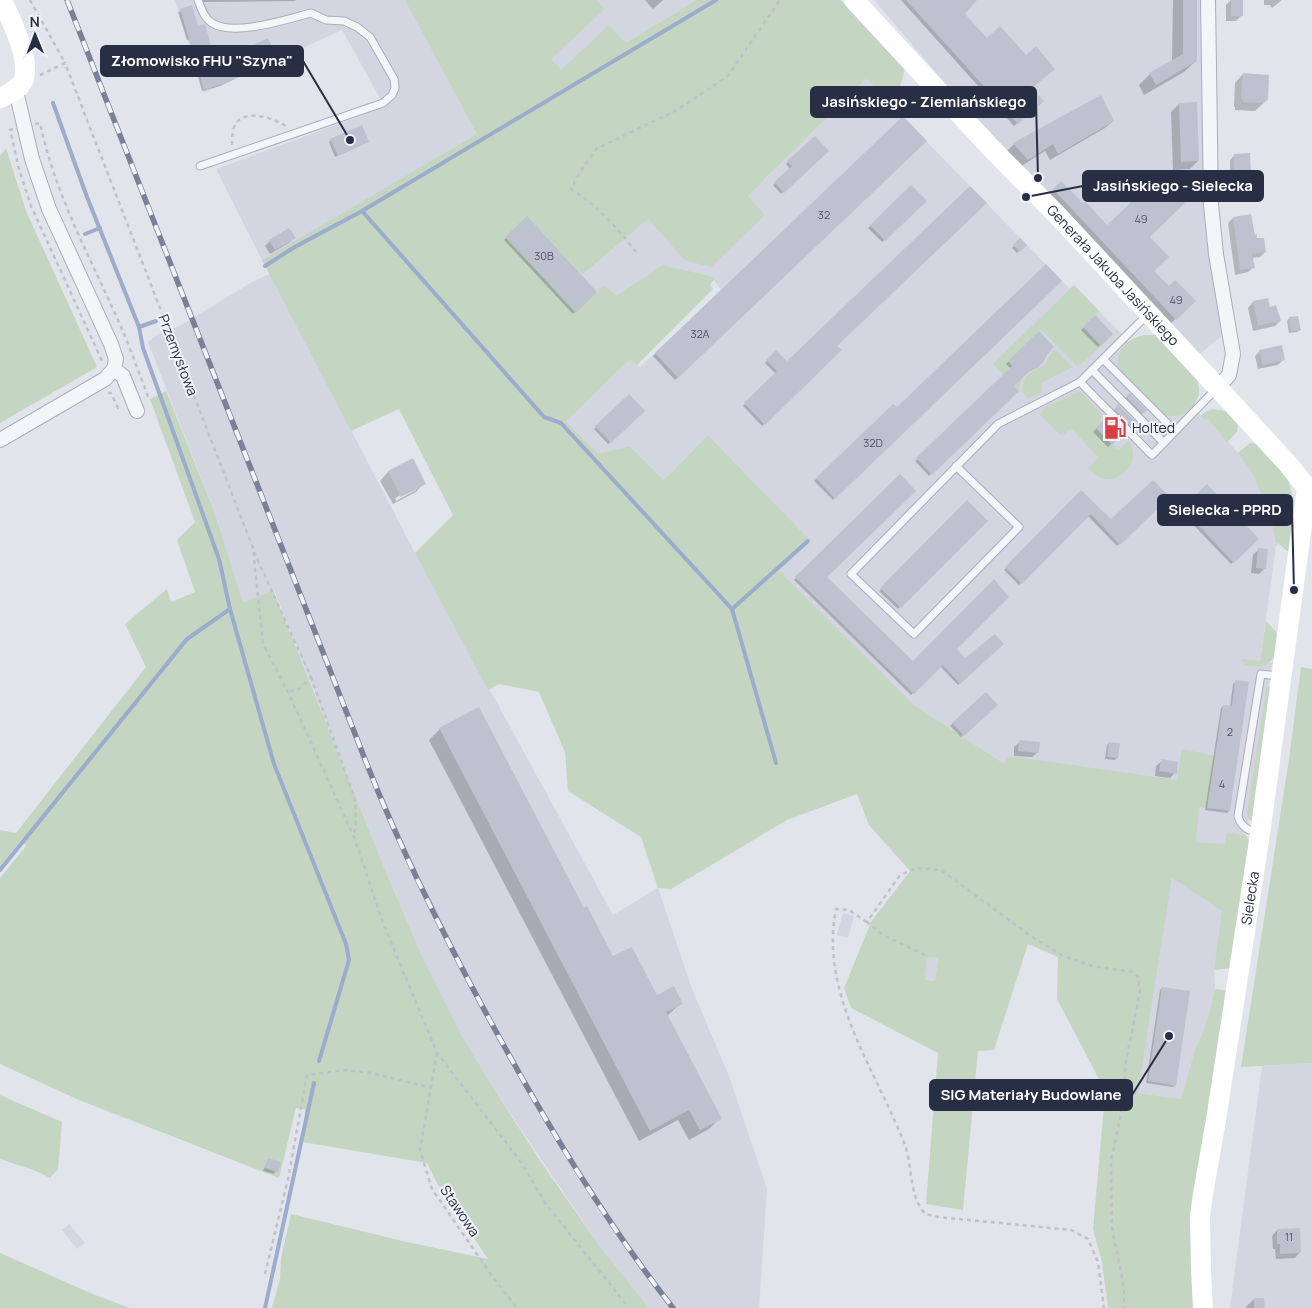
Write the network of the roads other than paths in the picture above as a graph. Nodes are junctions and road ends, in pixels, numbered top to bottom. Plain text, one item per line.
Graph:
1 (2, 0) edge
2 (198, 0) edge
3 (854, 0) edge
4 (1208, 0) edge
5 (13, 89) edge
6 (200, 166) dead end
7 (1148, 314) junction
8 (1103, 359) junction
9 (114, 369) junction
10 (1092, 370) junction
11 (1080, 382) junction
12 (1218, 388) junction
13 (135, 407) road end
14 (1175, 431) junction
15 (0, 440) edge
16 (1164, 443) junction
17 (956, 466) junction
18 (1310, 489) edge
19 (1203, 1308) edge

1 - 5 street
2 - 6 lane
3 - 7 street, Generała Jakuba Jasińskiego
4 - 12 street
5 - 9 street
7 - 8 lane
7 - 12 street, Generała Jakuba Jasińskiego
8 - 10 lane
8 - 14 lane
9 - 13 street
9 - 15 street
10 - 11 lane
10 - 16 lane
11 - 16 lane
11 - 17 lane
12 - 14 lane
12 - 18 street, Generała Jakuba Jasińskiego
14 - 16 lane
17 - 17 lane
18 - 19 street, Sielecka

